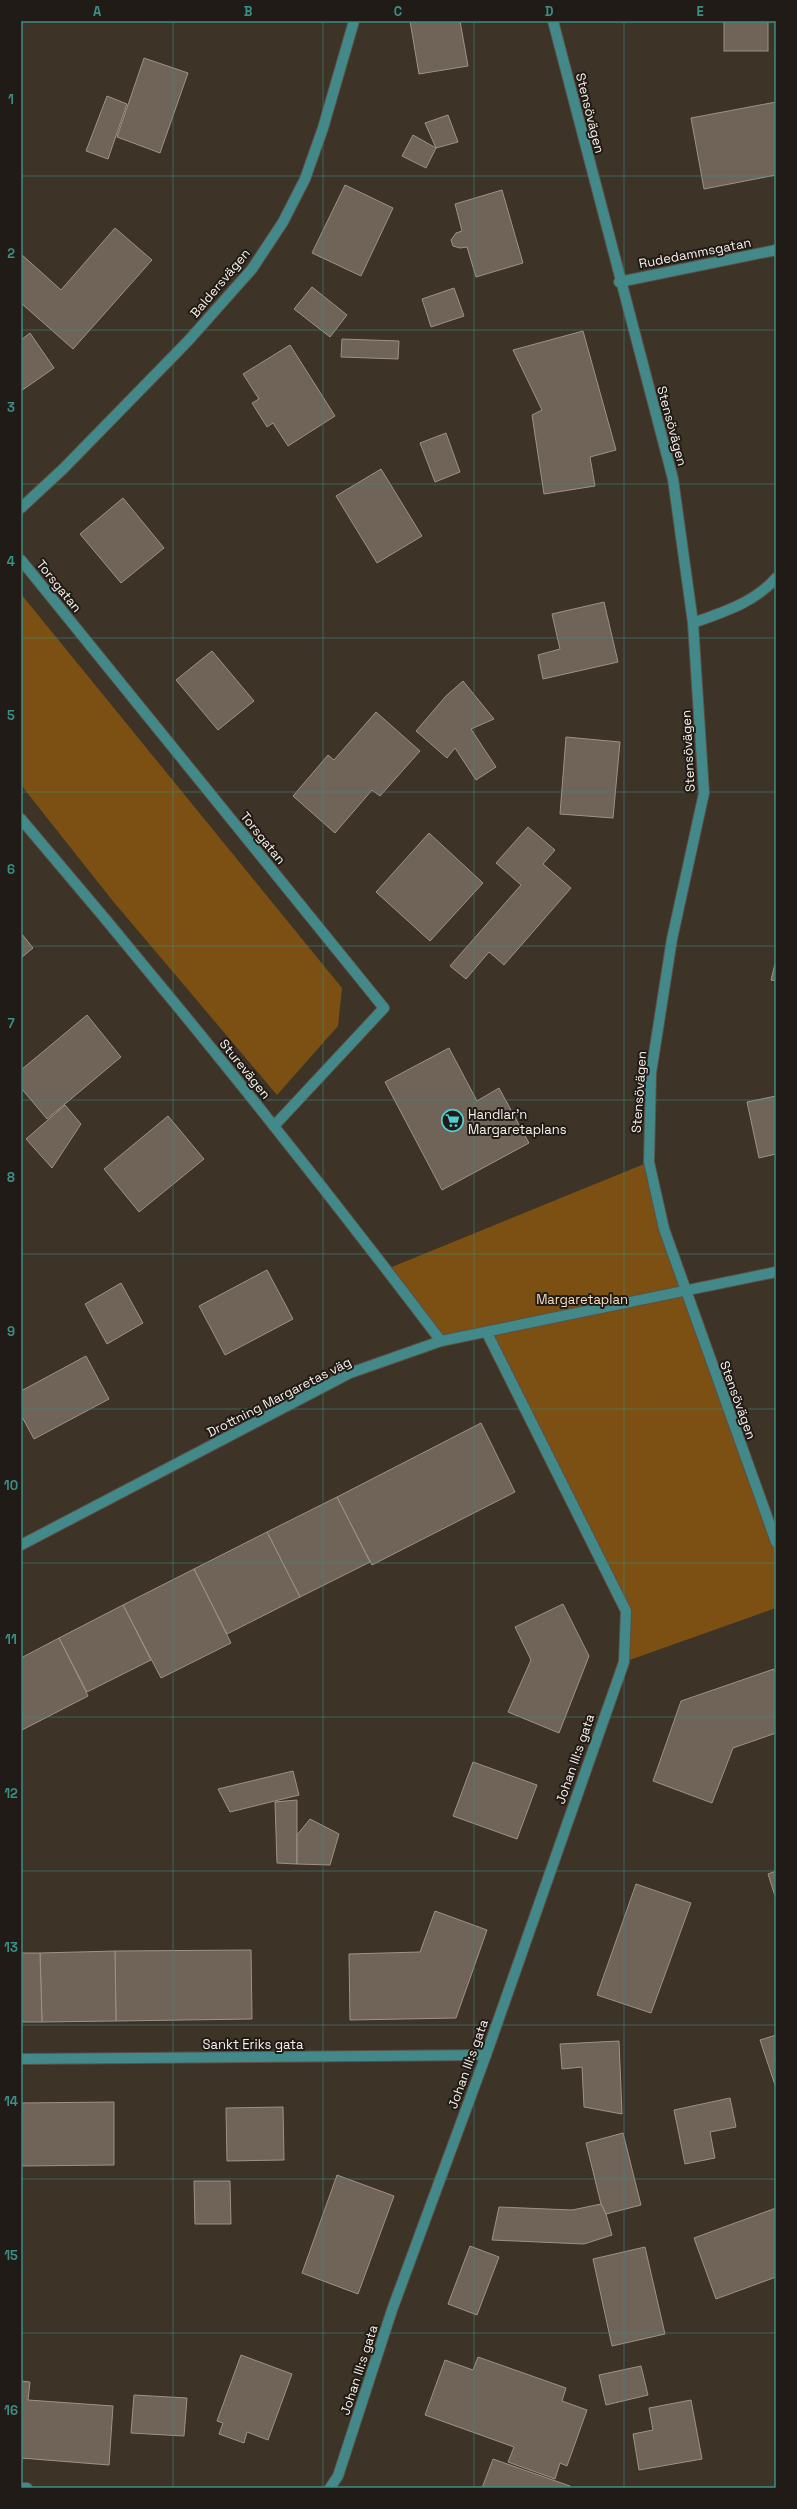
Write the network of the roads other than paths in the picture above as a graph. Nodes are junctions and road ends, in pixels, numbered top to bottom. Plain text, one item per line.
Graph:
1 (354, 21) edge
2 (553, 21) edge
3 (776, 250) edge
4 (619, 282) junction
5 (21, 508) edge
6 (21, 560) edge
7 (776, 578) edge
8 (693, 623) junction
9 (21, 819) edge
10 (274, 1126) junction
11 (776, 1272) edge
12 (686, 1292) junction
13 (487, 1333) junction
14 (441, 1341) junction
15 (776, 1542) edge
16 (21, 1545) edge
17 (486, 2055) junction
18 (21, 2058) edge
19 (21, 2488) edge
20 (27, 2488) edge
21 (330, 2488) edge

1 - 5 street, Baldersvägen
2 - 4 street, Stensövägen
3 - 4 street, Rudedammsgatan
4 - 8 street, Stensövägen
6 - 10 street, Torsgatan
7 - 8 street
8 - 12 street, Stensövägen
9 - 10 street, Sturevägen
10 - 14 street, Sturevägen
11 - 12 street, Drottning Margaretas väg
12 - 13 street, Drottning Margaretas väg
12 - 15 street, Stensövägen
13 - 14 street, Drottning Margaretas väg
13 - 17 street, Johan III:s gata
14 - 16 street, Drottning Margaretas väg
17 - 18 street, Sankt Eriks gata
17 - 21 street, Johan III:s gata
19 - 20 street

